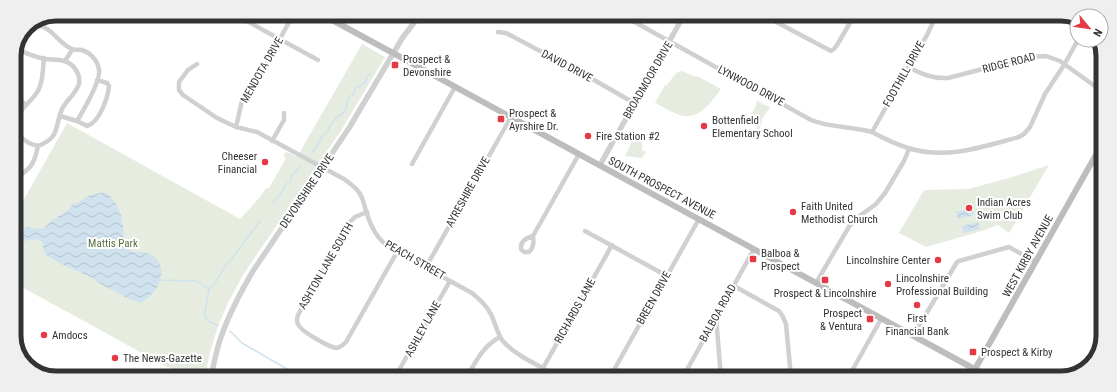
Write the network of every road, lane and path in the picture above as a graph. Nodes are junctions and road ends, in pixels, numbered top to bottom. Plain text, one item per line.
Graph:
1 (246, 21) edge
2 (290, 21) edge
3 (335, 21) edge
4 (415, 21) edge
5 (632, 21) edge
6 (681, 21) edge
7 (774, 21) edge
8 (851, 21) edge
9 (934, 21) edge
10 (40, 25) edge
11 (498, 32) dead end
12 (280, 40) junction
13 (669, 42) junction
14 (1074, 48) edge
15 (72, 50) junction
16 (22, 51) edge
17 (394, 53) junction
18 (44, 58) junction
19 (318, 60) dead end
20 (66, 61) junction
21 (197, 64) dead end
22 (1064, 65) junction
23 (908, 67) junction
24 (97, 80) junction
25 (455, 87) junction
26 (1096, 87) edge
27 (21, 101) edge
28 (634, 103) junction
29 (26, 105) junction
30 (21, 111) edge
31 (284, 113) dead end
32 (60, 116) junction
33 (511, 117) junction
34 (77, 121) junction
35 (236, 127) junction
36 (872, 132) junction
37 (21, 138) edge
38 (272, 140) junction
39 (38, 146) junction
40 (910, 149) junction
41 (579, 154) junction
42 (1096, 155) edge
43 (412, 164) dead end
44 (600, 165) junction
45 (323, 168) junction
46 (21, 175) edge
47 (367, 212) junction
48 (699, 219) junction
49 (585, 231) dead end
50 (532, 236) dead end
51 (612, 245) junction
52 (754, 249) junction
53 (397, 252) junction
54 (1036, 262) junction
55 (426, 267) junction
56 (666, 276) junction
57 (450, 280) junction
58 (816, 283) junction
59 (734, 286) junction
60 (716, 318) junction
61 (882, 319) junction
62 (913, 336) junction
63 (500, 337) junction
64 (544, 368) junction
65 (975, 369) junction
66 (212, 371) edge
67 (398, 371) edge
68 (470, 371) edge
69 (542, 371) edge
70 (549, 371) edge
71 (613, 371) edge
72 (686, 371) edge
73 (720, 371) edge
74 (790, 371) edge
75 (852, 371) edge
76 (979, 371) edge

1 - 12 street
2 - 12 street, MENDOTA DRIVE
3 - 17 main road, SOUTH PROSPECT AVENUE
4 - 17 street, DEVONSHIRE DRIVE
5 - 13 street, LYNWOOD DRIVE
6 - 13 street, BROADMOOR DRIVE
7 - 8 street
9 - 23 street, FOOTHILL DRIVE
10 - 15 street
11 - 28 street, DAVID DRIVE
12 - 19 street
12 - 35 street, MENDOTA DRIVE
13 - 28 street, BROADMOOR DRIVE
13 - 36 street, LYNWOOD DRIVE
14 - 22 street, LYNWOOD DRIVE
15 - 20 street
15 - 24 street
16 - 18 street
17 - 25 main road, SOUTH PROSPECT AVENUE
17 - 45 street, DEVONSHIRE DRIVE
18 - 20 street
18 - 29 street
20 - 32 street
21 - 35 street, PEACH STREET
22 - 23 street, RIDGE ROAD
22 - 26 street, RIDGE ROAD
22 - 40 street, LYNWOOD DRIVE
23 - 36 street, FOOTHILL DRIVE
24 - 34 street
24 - 34 street
25 - 33 main road, SOUTH PROSPECT AVENUE
25 - 43 street
27 - 29 street
28 - 44 street, BROADMOOR DRIVE
29 - 30 street
31 - 38 street
32 - 34 street
32 - 39 street
33 - 41 main road, SOUTH PROSPECT AVENUE
33 - 55 street, AYRESHIRE DRIVE
35 - 38 street, PEACH STREET
36 - 40 street, LYNWOOD DRIVE
37 - 39 street
38 - 45 street, PEACH STREET
39 - 46 street
40 - 58 street
41 - 44 main road, SOUTH PROSPECT AVENUE
41 - 50 street
42 - 54 main road, WEST KIRBY AVENUE
44 - 48 main road, SOUTH PROSPECT AVENUE
45 - 47 street, PEACH STREET
45 - 66 street, DEVONSHIRE DRIVE
47 - 53 street, PEACH STREET
47 - 53 street, ASHTON LANE SOUTH
48 - 52 main road, SOUTH PROSPECT AVENUE
48 - 56 street, BREEN DRIVE
49 - 51 street
51 - 56 street
51 - 64 street, RICHARDS LANE
52 - 58 main road, SOUTH PROSPECT AVENUE
52 - 59 street, BALBOA ROAD
53 - 55 street, PEACH STREET
54 - 62 street
54 - 65 main road, WEST KIRBY AVENUE
55 - 57 street, PEACH STREET
56 - 71 street, BREEN DRIVE
57 - 63 street, PEACH STREET
57 - 67 street, ASHLEY LANE
58 - 61 main road, SOUTH PROSPECT AVENUE
59 - 60 street, BALBOA ROAD
59 - 74 street
60 - 72 street, BALBOA ROAD
60 - 73 street
61 - 62 main road, SOUTH PROSPECT AVENUE
61 - 75 street
62 - 65 main road, SOUTH PROSPECT AVENUE
63 - 64 street, PEACH STREET
63 - 68 street
64 - 69 street, RICHARDS LANE
64 - 70 street, PEACH STREET
65 - 76 main road, SOUTH PROSPECT AVENUE

